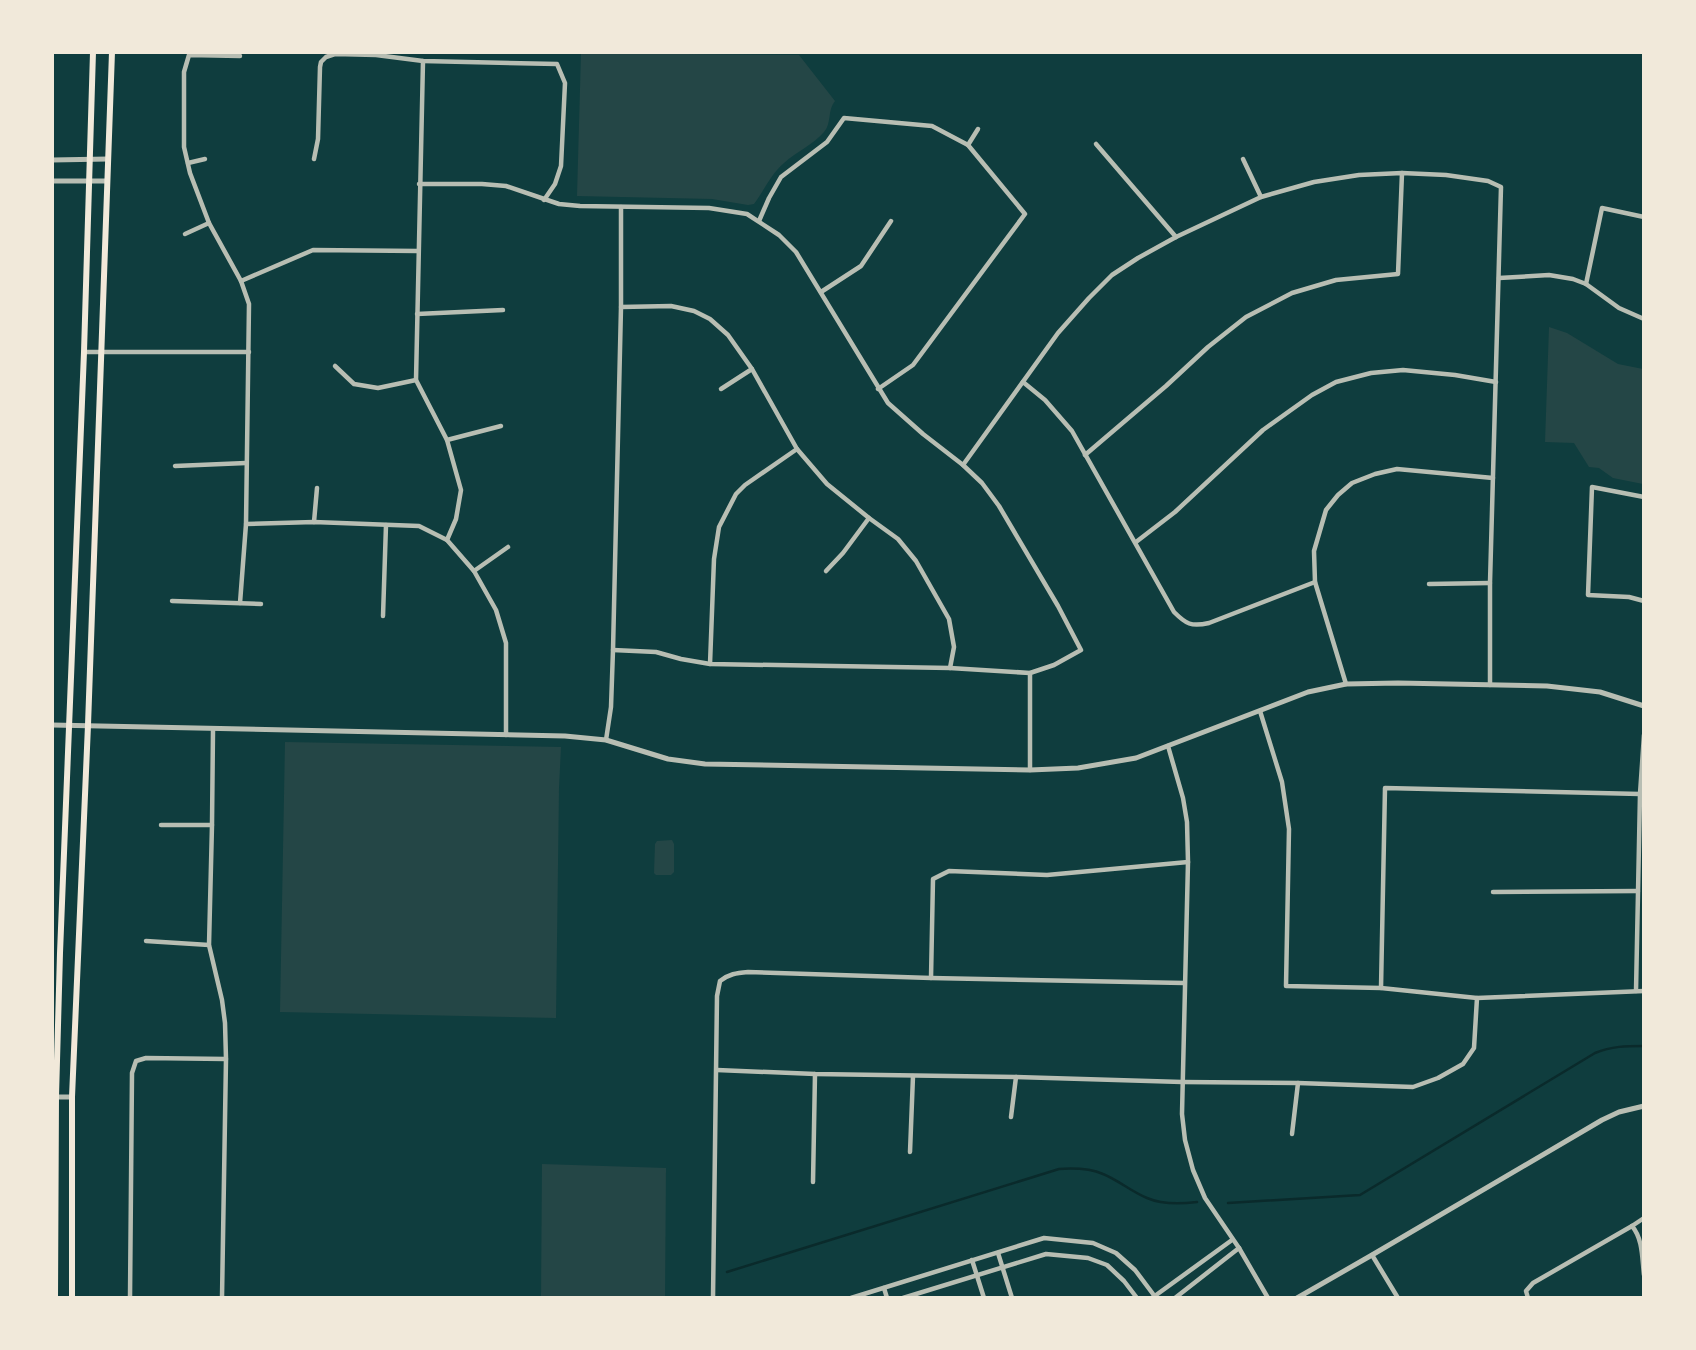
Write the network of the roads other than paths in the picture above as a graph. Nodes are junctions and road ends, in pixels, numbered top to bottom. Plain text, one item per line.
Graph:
1 (93, 52) edge
2 (112, 52) edge
3 (240, 57) dead end
4 (422, 61) junction
5 (978, 129) dead end
6 (1096, 144) dead end
7 (968, 145) junction
8 (89, 159) junction
9 (108, 159) junction
10 (205, 159) dead end
11 (314, 159) dead end
12 (1243, 159) dead end
13 (52, 160) edge
14 (188, 163) junction
15 (1402, 173) junction
16 (89, 180) junction
17 (52, 181) edge
18 (107, 181) junction
19 (419, 184) junction
20 (1261, 197) junction
21 (544, 200) junction
22 (621, 207) junction
23 (1643, 217) edge
24 (759, 221) junction
25 (891, 221) dead end
26 (209, 223) junction
27 (185, 234) dead end
28 (1176, 237) junction
29 (418, 251) junction
30 (1499, 278) junction
31 (241, 281) junction
32 (1586, 284) junction
33 (821, 292) junction
34 (621, 307) junction
35 (503, 310) dead end
36 (417, 314) junction
37 (1643, 318) edge
38 (84, 352) junction
39 (102, 352) junction
40 (248, 352) junction
41 (335, 366) dead end
42 (752, 369) junction
43 (416, 380) junction
44 (1023, 382) junction
45 (1496, 382) junction
46 (721, 389) dead end
47 (878, 389) junction
48 (502, 426) dead end
49 (447, 440) junction
50 (797, 449) junction
51 (1085, 455) junction
52 (246, 463) junction
53 (963, 465) junction
54 (175, 466) dead end
55 (1493, 478) junction
56 (317, 488) dead end
57 (1643, 496) edge
58 (869, 517) junction
59 (314, 522) junction
60 (246, 524) junction
61 (386, 525) junction
62 (447, 540) junction
63 (1135, 543) junction
64 (508, 547) dead end
65 (826, 570) dead end
66 (474, 571) junction
67 (1315, 582) junction
68 (1490, 583) junction
69 (1429, 584) dead end
70 (172, 601) dead end
71 (1643, 601) edge
72 (240, 603) junction
73 (261, 604) dead end
74 (383, 616) dead end
75 (613, 650) junction
76 (710, 664) junction
77 (950, 668) junction
78 (1030, 673) junction
79 (1346, 684) junction
80 (1490, 685) junction
81 (1643, 706) edge
82 (1260, 710) junction
83 (52, 725) edge
84 (70, 725) junction
85 (88, 725) junction
86 (213, 730) junction
87 (506, 735) junction
88 (1643, 735) edge
89 (606, 740) junction
90 (1168, 746) junction
91 (1030, 769) junction
92 (1640, 794) junction
93 (161, 825) dead end
94 (212, 825) junction
95 (1188, 862) junction
96 (1638, 891) junction
97 (1493, 892) dead end
98 (146, 942) dead end
99 (209, 944) junction
100 (931, 978) junction
101 (1184, 983) junction
102 (1381, 988) junction
103 (1643, 990) edge
104 (1636, 991) junction
105 (1477, 998) junction
106 (226, 1059) junction
107 (717, 1070) junction
108 (815, 1074) junction
109 (913, 1076) junction
110 (1016, 1077) junction
111 (1182, 1082) junction
112 (1298, 1083) junction
113 (54, 1097) edge
114 (72, 1097) junction
115 (1643, 1106) edge
116 (1011, 1117) dead end
117 (1292, 1134) dead end
118 (910, 1152) dead end
119 (813, 1182) dead end
120 (1643, 1218) edge
121 (1632, 1227) junction
122 (1232, 1240) junction
123 (1238, 1248) junction
124 (998, 1253) junction
125 (1372, 1255) junction
126 (972, 1260) junction
127 (1002, 1267) junction
128 (976, 1274) junction
129 (1643, 1275) edge
130 (884, 1288) junction
131 (871, 1295) edge
132 (55, 1297) edge
133 (72, 1297) edge
134 (130, 1297) edge
135 (222, 1297) edge
136 (713, 1297) edge
137 (851, 1297) edge
138 (887, 1297) edge
139 (903, 1297) edge
140 (984, 1297) edge
141 (1013, 1297) edge
142 (1137, 1297) edge
143 (1154, 1297) edge
144 (1175, 1297) edge
145 (1268, 1297) edge
146 (1297, 1297) edge
147 (1398, 1297) edge
148 (1528, 1297) edge

1 - 8 main road
2 - 9 main road
3 - 14 street
4 - 11 street
4 - 19 street
4 - 21 street
5 - 7 street
6 - 28 street
7 - 24 street
7 - 47 street
8 - 9 street
8 - 13 street
8 - 16 main road
9 - 18 main road
10 - 14 street
12 - 20 street
14 - 26 street
15 - 20 street
15 - 30 street
15 - 51 street
16 - 17 street
16 - 18 street
16 - 38 main road
18 - 39 main road
19 - 21 street
19 - 29 street
20 - 28 street
21 - 22 street
22 - 24 street
22 - 34 street
23 - 32 street
24 - 33 street
25 - 33 street
26 - 27 street
26 - 31 street
28 - 44 street
29 - 31 street
29 - 36 street
30 - 32 street
30 - 45 street
31 - 40 street
32 - 37 street
33 - 47 street
34 - 42 street
34 - 75 street
35 - 36 street
36 - 43 street
38 - 39 street
38 - 84 main road
39 - 40 street
39 - 85 main road
40 - 52 street
41 - 43 street
42 - 46 street
42 - 50 street
43 - 49 street
44 - 51 street
44 - 53 street
45 - 55 street
45 - 63 street
47 - 53 street
48 - 49 street
49 - 62 street
50 - 58 street
50 - 76 street
51 - 63 street
52 - 54 street
52 - 60 street
53 - 78 street
55 - 67 street
55 - 68 street
56 - 59 street
57 - 71 street
58 - 65 street
58 - 77 street
59 - 60 street
59 - 61 street
60 - 72 street
61 - 62 street
61 - 74 street
62 - 66 street
63 - 67 street
64 - 66 street
66 - 87 street
67 - 79 street
68 - 69 street
68 - 80 street
70 - 72 street
72 - 73 street
75 - 76 street
75 - 89 street
76 - 77 street
77 - 78 street
78 - 91 street
79 - 80 street
79 - 82 street
80 - 81 street
82 - 90 street
82 - 102 street
83 - 84 street
84 - 85 street
84 - 113 main road
85 - 86 street
85 - 114 main road
86 - 87 street
86 - 94 street
87 - 89 street
88 - 92 street
89 - 91 street
90 - 91 street
90 - 95 street
92 - 96 street
92 - 102 street
93 - 94 street
94 - 99 street
95 - 100 street
95 - 101 street
96 - 97 street
96 - 104 street
98 - 99 street
99 - 106 street
100 - 101 street
100 - 107 street
101 - 111 street
102 - 105 street
103 - 104 street
104 - 105 street
105 - 112 street
106 - 134 street
106 - 135 street
107 - 108 street
107 - 136 street
108 - 109 street
108 - 119 street
109 - 110 street
109 - 118 street
110 - 111 street
110 - 116 street
111 - 112 street
111 - 122 street
112 - 117 street
113 - 114 street
113 - 132 main road
114 - 133 main road
115 - 125 street
120 - 121 street
121 - 129 street
121 - 148 street
122 - 123 street
122 - 143 street
123 - 144 street
123 - 145 street
124 - 126 street
124 - 127 street
124 - 143 street
125 - 146 street
125 - 147 street
126 - 128 street
126 - 130 street
127 - 128 street
127 - 141 street
127 - 142 street
128 - 139 street
128 - 140 street
130 - 131 street
130 - 138 street
131 - 137 street

